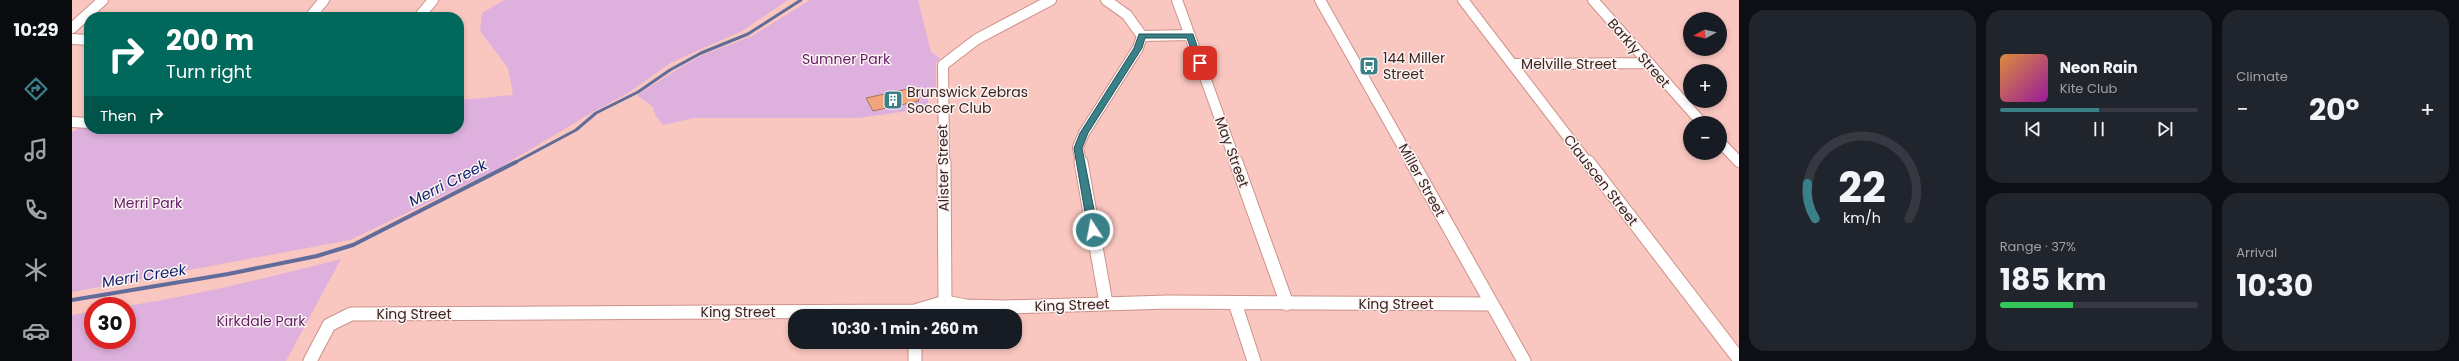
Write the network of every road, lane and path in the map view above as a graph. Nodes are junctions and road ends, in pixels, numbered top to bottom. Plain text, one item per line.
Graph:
1 (102, 0) edge
2 (324, 0) edge
3 (433, 0) edge
4 (1051, 0) edge
5 (1106, 0) edge
6 (1177, 0) edge
7 (1320, 0) edge
8 (1463, 0) edge
9 (1593, 0) edge
10 (89, 12) edge
11 (314, 12) edge
12 (423, 12) edge
13 (84, 17) edge
14 (72, 28) edge
15 (1190, 35) junction
16 (1142, 36) junction
17 (72, 40) edge
18 (84, 40) edge
19 (1649, 63) junction
20 (1513, 64) junction
21 (1696, 116) edge
22 (72, 122) edge
23 (84, 122) edge
24 (1727, 149) edge
25 (1739, 162) edge
26 (945, 302) junction
27 (1106, 303) junction
28 (1235, 303) junction
29 (1287, 304) junction
30 (1492, 304) junction
31 (925, 309) edge
32 (788, 313) edge
33 (915, 349) edge
34 (1739, 359) edge
35 (310, 361) edge
36 (915, 361) edge
37 (1254, 361) edge
38 (1524, 361) edge

1 - 10 street
2 - 11 street
3 - 12 street
4 - 26 street, Alister Street
5 - 16 street
6 - 15 street, May Street
7 - 30 street, Miller Street
8 - 20 street, Clauscen Street
9 - 19 street, Barkly Street
13 - 14 street
15 - 16 street
15 - 29 street, May Street
16 - 27 street
17 - 18 street
19 - 20 street, Melville Street
19 - 21 street, Barkly Street
20 - 34 street, Clauscen Street
22 - 23 street
24 - 25 street
26 - 27 street, King Street
26 - 31 street, King Street
27 - 28 street, King Street
28 - 29 street, King Street
28 - 37 street
29 - 30 street, King Street
30 - 38 street, Miller Street
32 - 35 street, King Street
33 - 36 street

